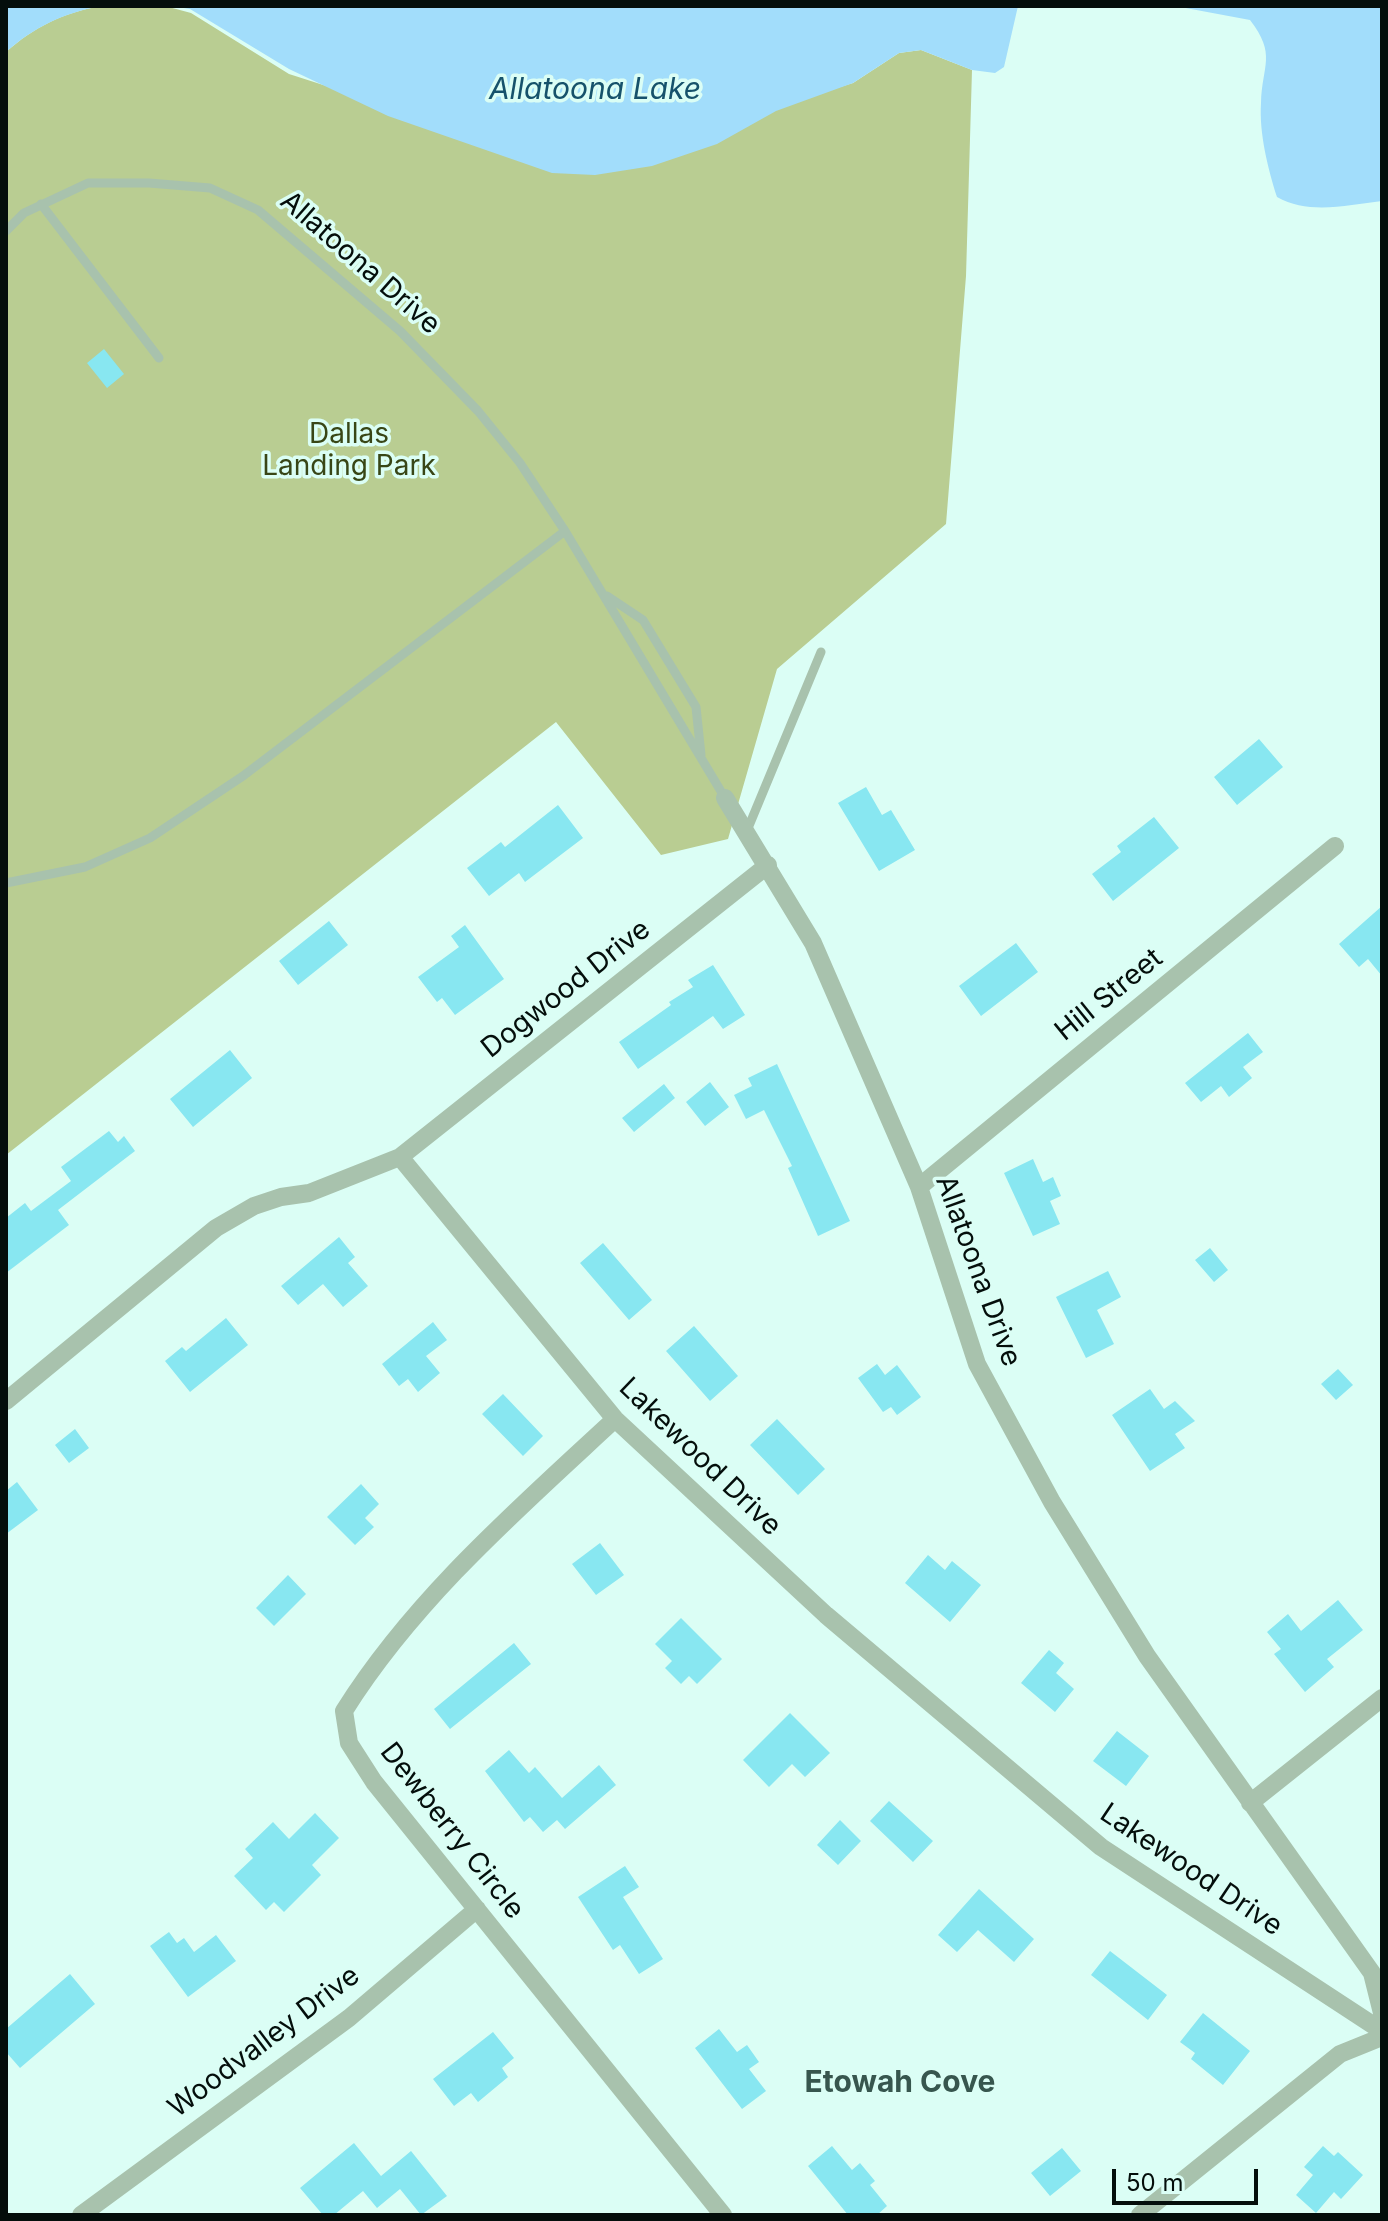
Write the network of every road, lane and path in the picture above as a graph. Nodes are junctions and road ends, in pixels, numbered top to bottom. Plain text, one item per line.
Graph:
1 (41, 204) junction
2 (6, 231) edge
3 (159, 358) dead end
4 (565, 531) junction
5 (602, 593) junction
6 (821, 652) dead end
7 (701, 758) junction
8 (725, 798) joint
9 (746, 833) junction
10 (1335, 846) dead end
11 (768, 865) junction
12 (6, 883) edge
13 (400, 1157) junction
14 (919, 1187) junction
15 (6, 1401) edge
16 (615, 1419) junction
17 (1382, 1698) edge
18 (1250, 1803) junction
19 (477, 1909) junction
20 (1382, 2013) edge
21 (1382, 2034) edge
22 (81, 2215) edge
23 (723, 2215) edge
24 (1140, 2215) edge

1 - 2 lane, Allatoona Drive
1 - 3 lane
1 - 4 lane, Allatoona Drive
4 - 5 lane, Allatoona Drive
4 - 12 lane
5 - 7 lane
5 - 7 lane, Allatoona Drive
6 - 9 lane
7 - 8 lane, Allatoona Drive
8 - 9 street, Allatoona Drive
9 - 11 street, Allatoona Drive
10 - 14 street, Hill Street
11 - 13 street, Dogwood Drive
11 - 14 street, Allatoona Drive
13 - 15 street
13 - 16 street, Lakewood Drive
14 - 18 street, Allatoona Drive
16 - 19 street, Dewberry Circle
16 - 21 street, Lakewood Drive
17 - 18 street
18 - 20 street, Allatoona Drive
19 - 22 street, Woodvalley Drive
19 - 23 street, Dewberry Circle
21 - 24 street

